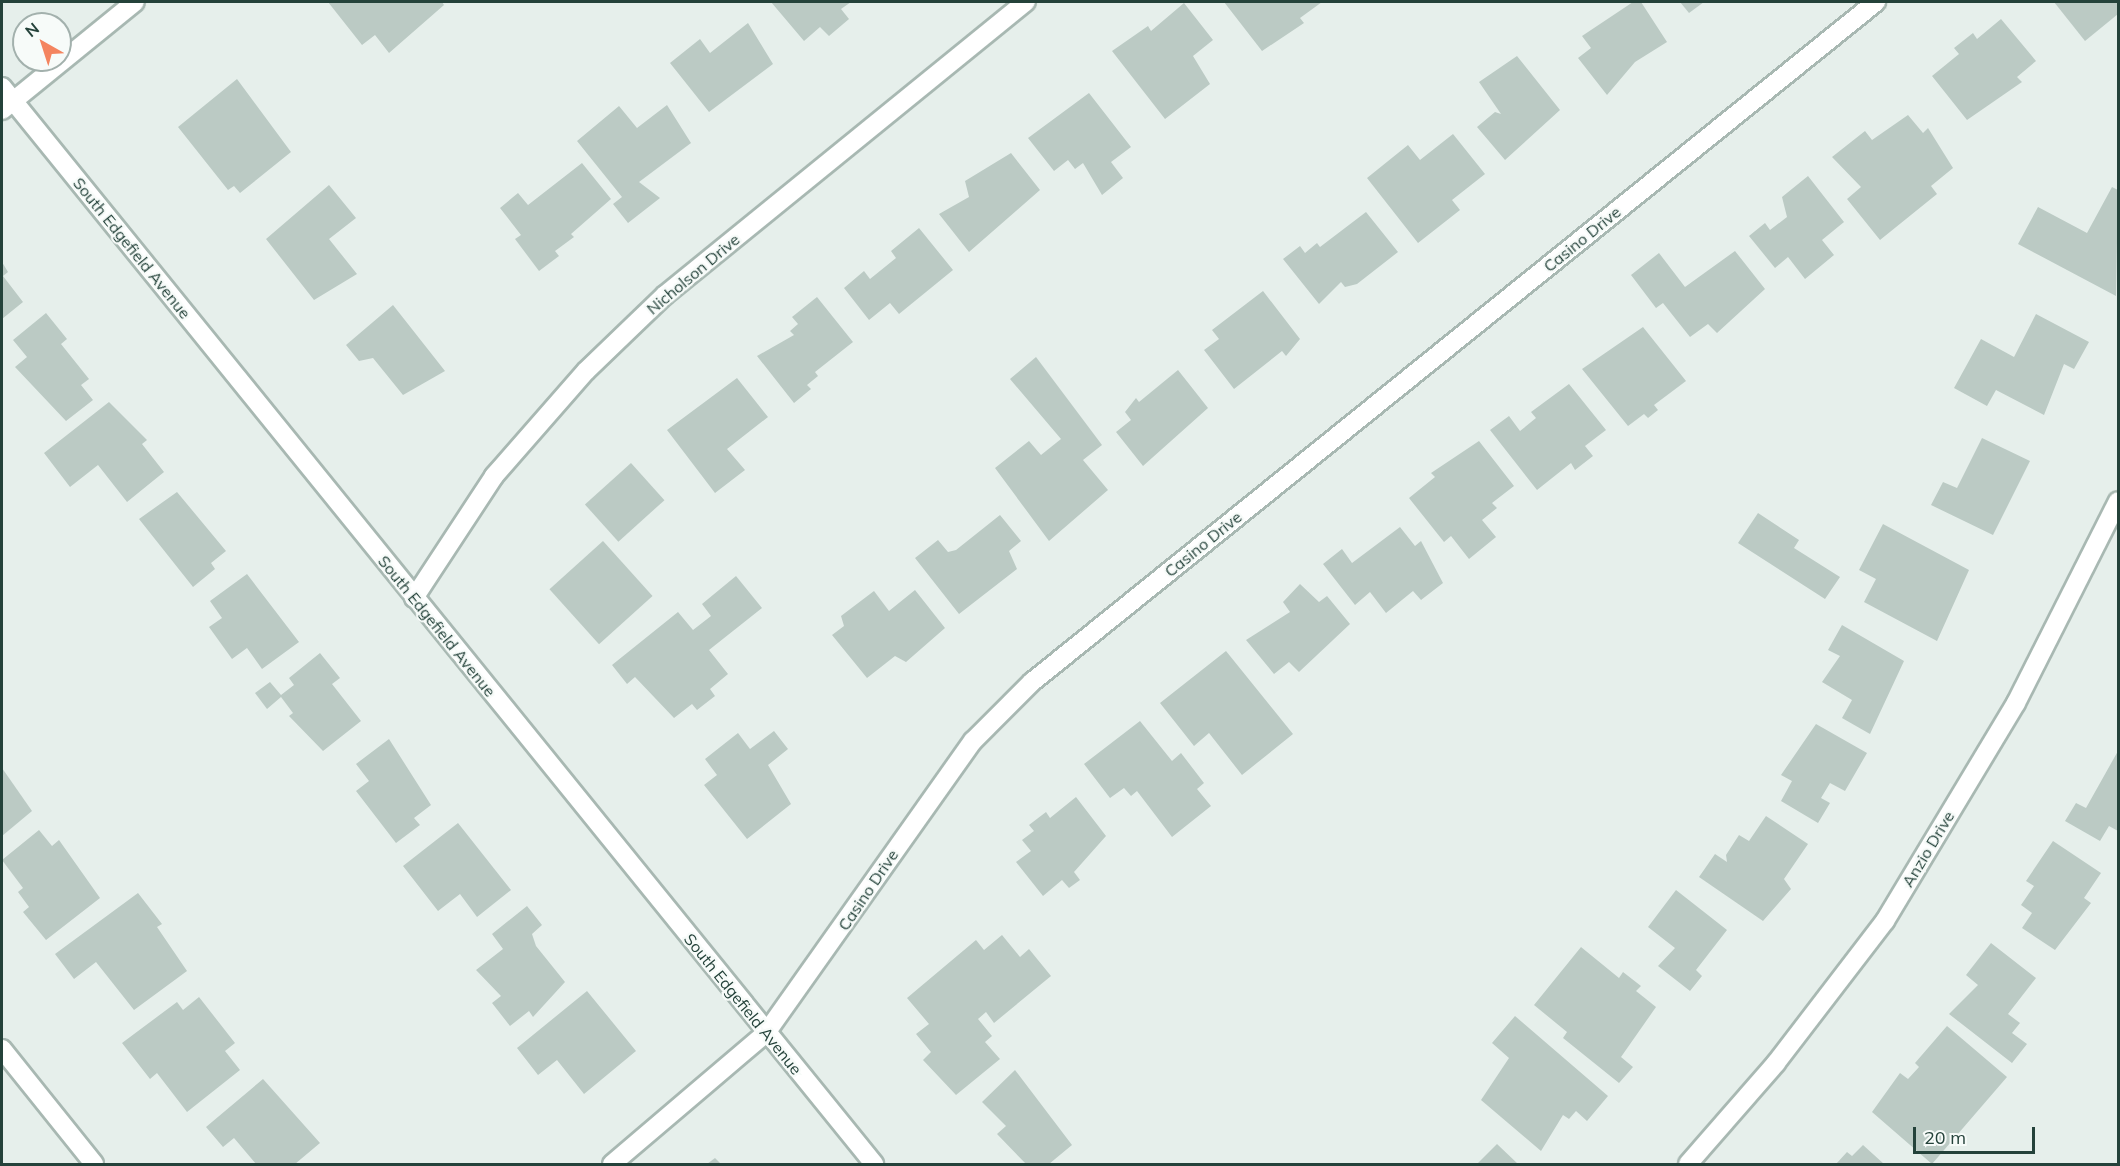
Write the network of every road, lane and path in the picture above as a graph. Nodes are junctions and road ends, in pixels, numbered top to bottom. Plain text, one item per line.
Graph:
1 (135, 2) edge
2 (1026, 2) edge
3 (1876, 2) edge
4 (5, 100) edge
5 (2118, 501) edge
6 (414, 598) junction
7 (766, 1033) junction
8 (2, 1049) edge
9 (94, 1164) edge
10 (612, 1164) edge
11 (874, 1164) edge
12 (1688, 1164) edge

1 - 4 street
2 - 6 street, Nicholson Drive
3 - 7 street, Casino Drive
4 - 6 street, South Edgefield Avenue
5 - 12 street, Anzio Drive
6 - 7 street, South Edgefield Avenue
7 - 10 street, Casino Drive
7 - 11 street, South Edgefield Avenue
8 - 9 street

